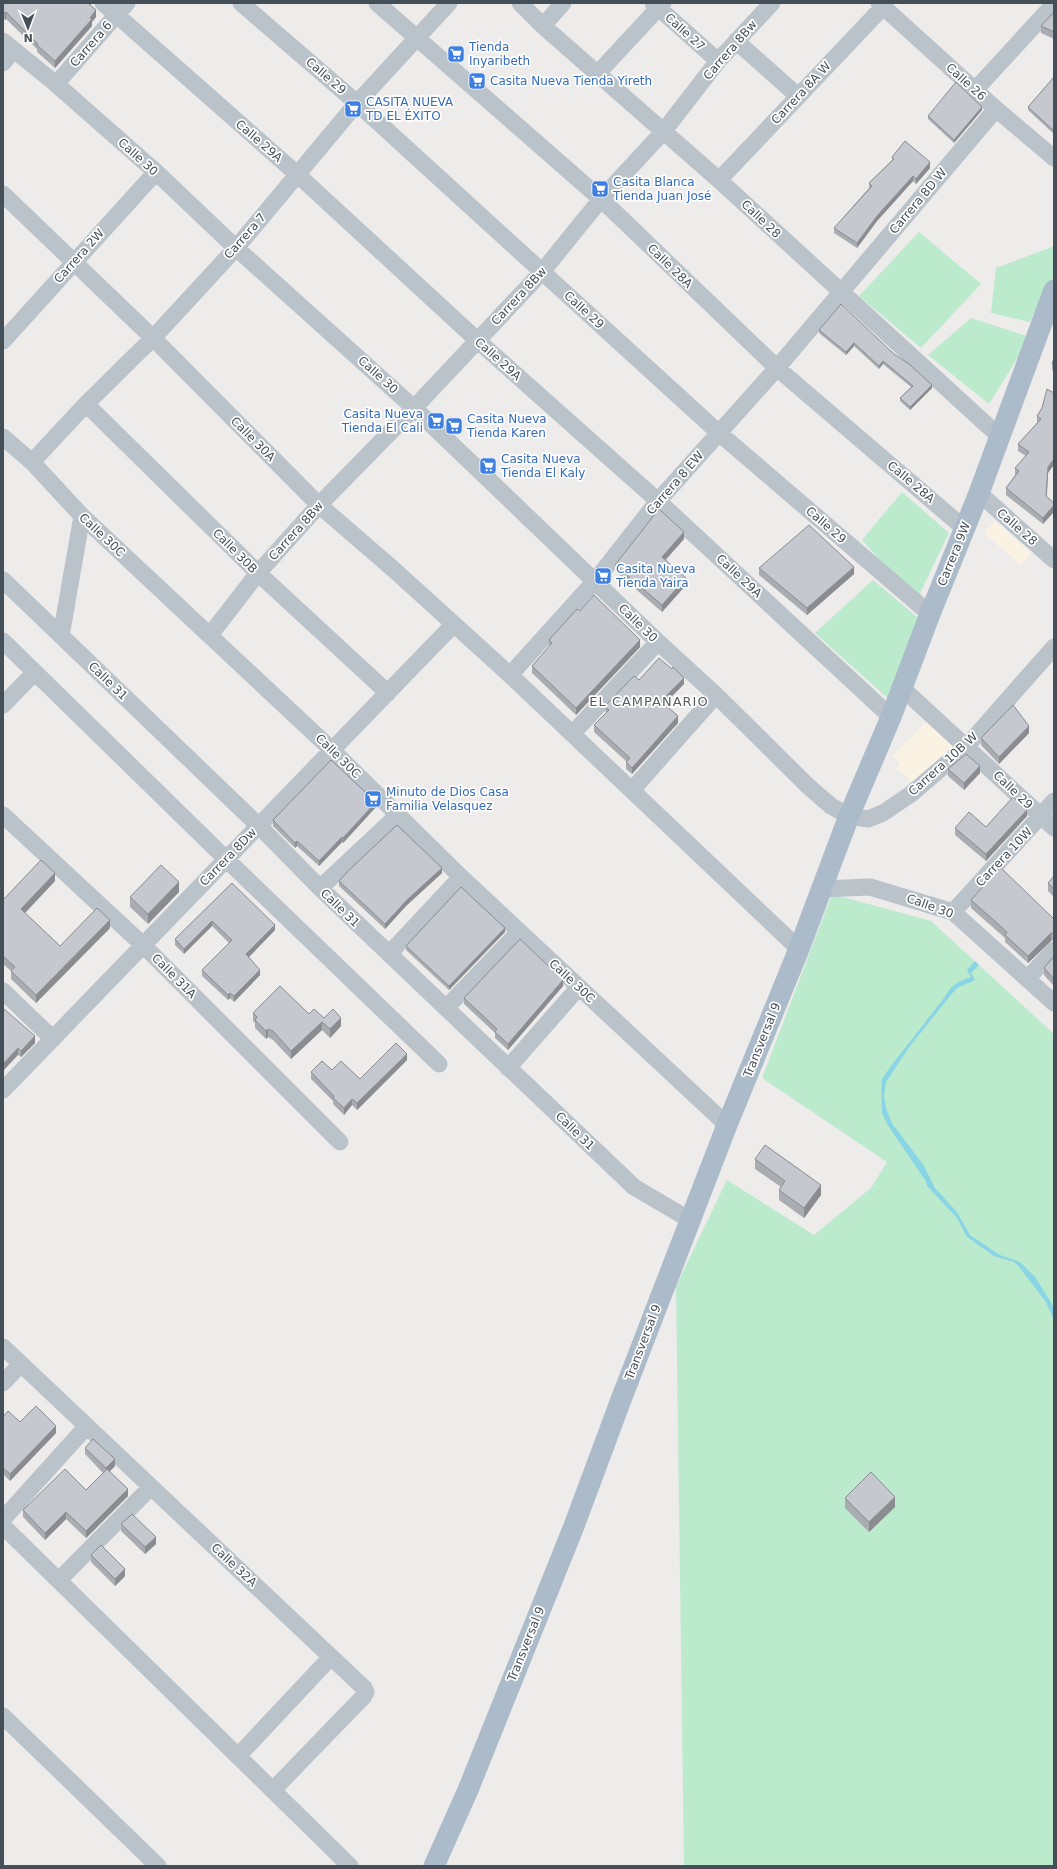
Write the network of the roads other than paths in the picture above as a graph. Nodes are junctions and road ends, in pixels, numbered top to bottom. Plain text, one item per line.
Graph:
1 (104, 3) edge
2 (241, 3) edge
3 (377, 3) edge
4 (449, 3) edge
5 (520, 3) edge
6 (563, 3) edge
7 (772, 3) edge
8 (1054, 4) edge
9 (658, 5) edge
10 (881, 5) edge
11 (122, 9) edge
12 (543, 26) junction
13 (417, 38) junction
14 (736, 41) junction
15 (6, 51) edge
16 (718, 61) junction
17 (598, 73) junction
18 (56, 84) junction
19 (975, 90) junction
20 (798, 96) junction
21 (357, 103) junction
22 (996, 109) junction
23 (663, 132) junction
24 (1054, 158) edge
25 (156, 172) junction
26 (298, 175) junction
27 (719, 180) junction
28 (3, 194) edge
29 (601, 199) junction
30 (236, 248) junction
31 (74, 260) junction
32 (542, 272) junction
33 (841, 293) junction
34 (1053, 296) edge
35 (6, 332) edge
36 (153, 338) junction
37 (477, 340) junction
38 (777, 368) junction
39 (86, 404) junction
40 (414, 408) junction
41 (719, 433) junction
42 (3, 437) edge
43 (1000, 437) junction
44 (32, 462) junction
45 (979, 493) junction
46 (658, 501) junction
47 (319, 505) junction
48 (82, 516) junction
49 (964, 528) junction
50 (1050, 550) edge
51 (258, 573) junction
52 (3, 580) edge
53 (595, 581) junction
54 (930, 614) junction
55 (453, 625) junction
56 (210, 635) junction
57 (61, 636) junction
58 (3, 641) edge
59 (658, 642) junction
60 (1054, 647) edge
61 (35, 672) junction
62 (510, 675) junction
63 (901, 687) junction
64 (388, 693) junction
65 (716, 695) junction
66 (3, 706) edge
67 (891, 717) junction
68 (573, 733) junction
69 (966, 747) junction
70 (332, 750) junction
71 (632, 790) junction
72 (1054, 802) edge
73 (3, 815) edge
74 (398, 815) junction
75 (848, 816) junction
76 (1041, 817) junction
77 (259, 826) junction
78 (1054, 828) edge
79 (226, 859) junction
80 (461, 877) junction
81 (320, 888) junction
82 (821, 889) junction
83 (953, 912) junction
84 (519, 932) junction
85 (143, 945) junction
86 (799, 949) junction
87 (1054, 950) edge
88 (389, 954) junction
89 (1027, 979) junction
90 (579, 987) junction
91 (3, 991) edge
92 (1054, 1003) edge
93 (446, 1008) junction
94 (53, 1039) junction
95 (439, 1064) dead end
96 (508, 1068) junction
97 (3, 1090) edge
98 (727, 1125) junction
99 (340, 1142) dead end
100 (690, 1220) junction
101 (3, 1347) edge
102 (21, 1364) junction
103 (3, 1383) edge
104 (87, 1426) junction
105 (151, 1487) junction
106 (3, 1519) edge
107 (3, 1526) edge
108 (59, 1580) junction
109 (331, 1657) junction
110 (3, 1716) edge
111 (238, 1756) junction
112 (273, 1790) junction
113 (158, 1866) edge
114 (350, 1866) edge
115 (434, 1866) edge

1 - 11 street, Calle 29A
2 - 21 street, Calle 29
3 - 13 street, Calle 28A
4 - 13 street, Carrera 7
5 - 12 street, Calle 28
6 - 12 street
7 - 14 street, Carrera 8Bw
8 - 19 street
9 - 16 street, Calle 27
9 - 17 street
10 - 19 street, Calle 26
10 - 20 street, Carrera 8A W
11 - 18 street, Carrera 6
11 - 26 street, Calle 29A
12 - 17 street, Calle 28
13 - 21 street, Carrera 7
13 - 29 street, Calle 28A
14 - 16 street, Carrera 8Bw
14 - 20 street
15 - 18 street, Calle 30
16 - 23 street, Carrera 8Bw
17 - 23 street, Calle 28
18 - 25 street, Calle 30
19 - 22 street, Calle 26
20 - 27 street, Carrera 8A W
21 - 26 street, Carrera 7
21 - 32 street, Calle 29
22 - 24 street, Calle 26
22 - 33 street, Carrera 8D W
23 - 27 street, Calle 28
23 - 29 street, Carrera 8Bw
25 - 30 street, Calle 30
25 - 31 street, Carrera 2W
26 - 30 street, Carrera 7
26 - 37 street, Calle 29A
27 - 33 street, Calle 28
28 - 31 street, Calle 30A
29 - 32 street, Carrera 8Bw
29 - 38 street, Calle 28A
30 - 36 street, Carrera 7
30 - 40 street, Calle 30
31 - 35 street, Carrera 2W
31 - 36 street, Calle 30A
32 - 37 street, Carrera 8Bw
32 - 41 street, Calle 29
33 - 38 street, Carrera 8 EW
33 - 43 street, Calle 28
34 - 43 main road, Carrera 9W
36 - 39 street, Carrera 7
36 - 47 street, Calle 30A
37 - 40 street, Carrera 8Bw
37 - 46 street, Calle 29A
38 - 41 street, Carrera 8 EW
38 - 49 street, Calle 28A
39 - 44 street, Carrera 7
39 - 51 street, Calle 30B
40 - 47 street, Carrera 8Bw
40 - 53 street, Calle 30
41 - 46 street, Carrera 8 EW
41 - 54 street, Calle 29
42 - 44 street, Calle 30C
43 - 45 main road, Carrera 9W
44 - 48 street, Calle 30C
45 - 49 main road, Carrera 9W
45 - 50 street, Calle 28
46 - 53 street, Carrera 8 EW
46 - 67 street, Calle 29A
47 - 51 street, Carrera 8Bw
47 - 55 street, Calle 30A
48 - 56 street, Calle 30C
48 - 57 street
49 - 54 main road, Carrera 9W
51 - 56 street, Carrera 8Bw
51 - 64 street, Calle 30B
52 - 57 street, Calle 31
53 - 59 street, Calle 30
53 - 62 street, Carrera 8 EW
54 - 63 main road, Carrera 9W
55 - 62 street, Calle 30A
55 - 64 street, Carrera 8Dw
56 - 70 street, Calle 30C
57 - 77 street, Calle 31
58 - 61 street
59 - 65 street, Calle 30
59 - 68 street
60 - 69 street, Carrera 10B W
61 - 66 street
61 - 79 street
62 - 68 street, Calle 30A
63 - 67 main road, Carrera 9W
63 - 69 street, Calle 29
64 - 70 street, Carrera 8Dw
65 - 71 street
65 - 75 street, Calle 30
67 - 75 main road, Carrera 9W
68 - 71 street, Calle 30A
69 - 75 street, Carrera 10B W
69 - 76 street, Calle 29
70 - 74 street, Calle 30C
70 - 77 street, Carrera 8Dw
71 - 86 street, Calle 30A
72 - 76 street, Carrera 10W
73 - 85 street, Calle 31A
74 - 80 street, Calle 30C
74 - 81 street
75 - 82 main road, Transversal 9
76 - 78 street, Calle 29
76 - 83 street, Carrera 10W
77 - 79 street, Carrera 8Dw
77 - 81 street, Calle 31
79 - 85 street, Carrera 8Dw
79 - 95 street
80 - 84 street, Calle 30C
80 - 88 street
81 - 88 street, Calle 31
82 - 83 street, Calle 30
82 - 86 main road, Transversal 9
83 - 89 street, Calle 30
84 - 90 street, Calle 30C
84 - 93 street
85 - 94 street, Carrera 8Dw
85 - 99 street, Calle 31A
86 - 98 main road, Transversal 9
87 - 89 street
88 - 93 street, Calle 31
89 - 92 street, Calle 30
90 - 96 street
90 - 98 street, Calle 30C
91 - 94 street
93 - 96 street, Calle 31
94 - 97 street, Carrera 8Dw
96 - 100 street, Calle 31
98 - 100 main road, Transversal 9
100 - 115 main road, Transversal 9
101 - 102 street, Calle 32A
102 - 103 street
102 - 104 street, Calle 32A
104 - 105 street, Calle 32A
104 - 106 street
105 - 108 street
105 - 109 street, Calle 32A
107 - 108 street
108 - 111 street
109 - 111 street
109 - 112 street, Calle 32A
110 - 113 street
111 - 112 street
112 - 114 street

